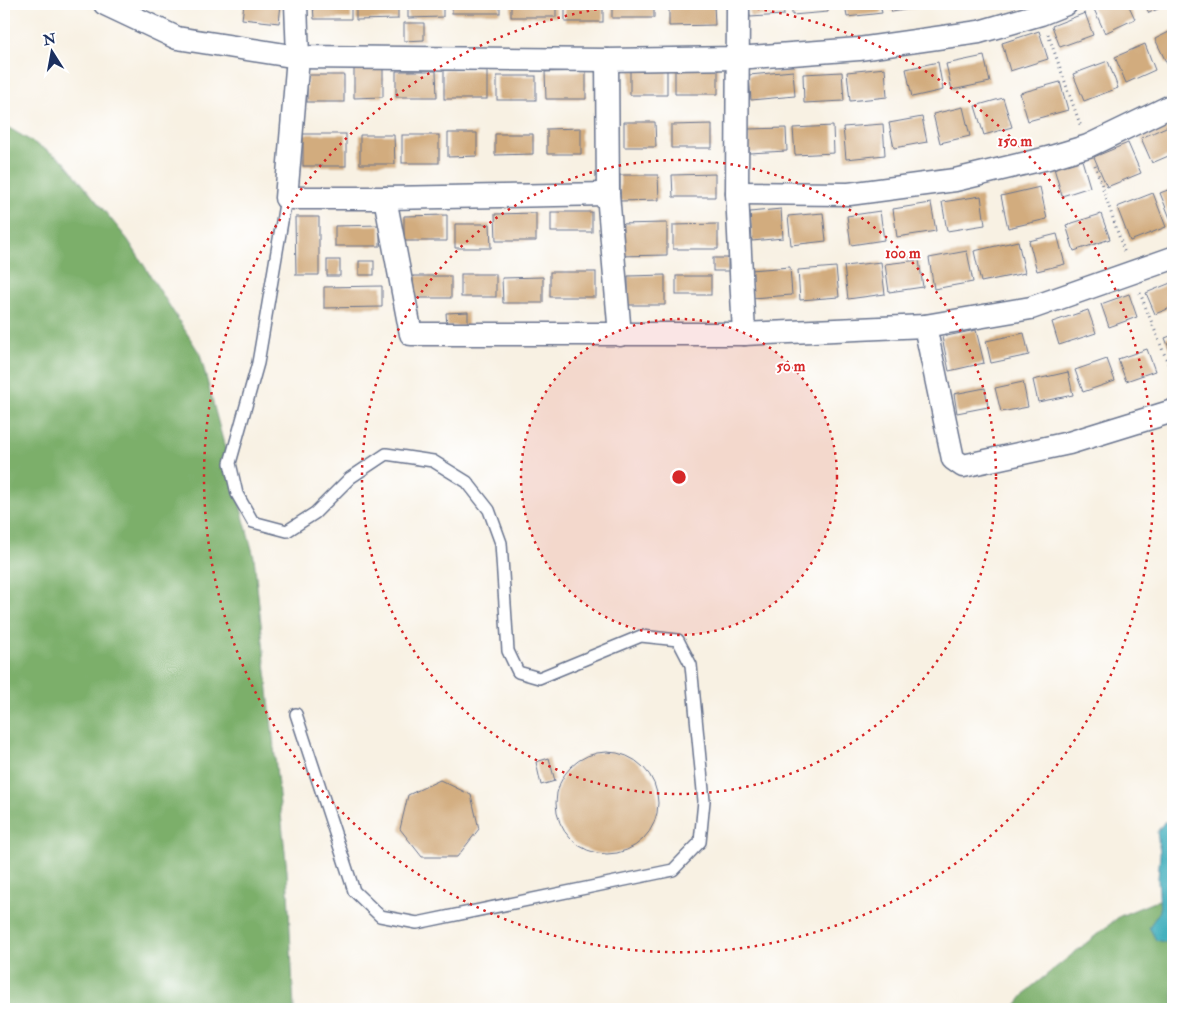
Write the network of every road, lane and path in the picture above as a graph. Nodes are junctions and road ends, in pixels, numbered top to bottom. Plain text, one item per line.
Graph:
1 (105, 4) edge
2 (296, 4) edge
3 (738, 4) edge
4 (1066, 4) edge
5 (1040, 14) junction
6 (298, 57) junction
7 (737, 58) junction
8 (607, 60) junction
9 (1173, 105) edge
10 (1088, 146) junction
11 (737, 193) junction
12 (608, 194) junction
13 (286, 198) junction
14 (385, 198) junction
15 (1173, 258) edge
16 (1132, 273) junction
17 (925, 326) junction
18 (744, 334) junction
19 (620, 335) junction
20 (1173, 376) edge
21 (1173, 411) edge
22 (296, 714) dead end

1 - 6 street
2 - 6 street
3 - 7 street
4 - 5 street
5 - 7 street
5 - 10 path
6 - 8 street
6 - 13 street
7 - 8 street
7 - 11 street
8 - 12 street
9 - 10 street
10 - 11 street
10 - 16 path
11 - 18 street
12 - 14 street
12 - 19 street
13 - 14 street
13 - 22 lane
14 - 19 street
15 - 16 street
16 - 17 street
16 - 20 path
17 - 18 street
17 - 21 street
18 - 19 street

